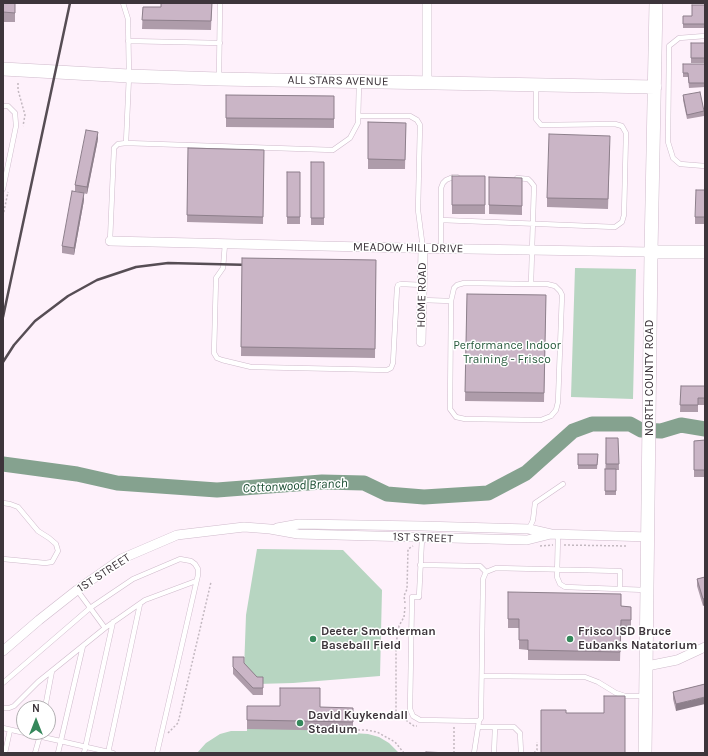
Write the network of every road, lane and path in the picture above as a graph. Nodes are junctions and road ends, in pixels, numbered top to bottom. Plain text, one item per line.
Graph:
1 (123, 3) edge
2 (220, 3) edge
3 (427, 3) edge
4 (656, 3) edge
5 (705, 36) edge
6 (128, 41) junction
7 (220, 43) junction
8 (3, 69) edge
9 (20, 71) junction
10 (3, 73) edge
11 (129, 76) junction
12 (219, 79) junction
13 (359, 81) junction
14 (427, 83) junction
15 (536, 85) junction
16 (655, 87) junction
17 (3, 106) edge
18 (359, 116) junction
19 (126, 143) junction
20 (3, 154) edge
21 (10, 154) junction
22 (705, 166) edge
23 (460, 177) edge
24 (514, 178) edge
25 (3, 189) edge
26 (441, 220) junction
27 (533, 224) junction
28 (110, 241) joint
29 (225, 244) junction
30 (423, 248) junction
31 (441, 249) junction
32 (533, 250) junction
33 (651, 252) junction
34 (705, 252) edge
35 (531, 284) junction
36 (422, 285) junction
37 (422, 300) junction
38 (451, 301) junction
39 (421, 342) dead end
40 (563, 484) dead end
41 (3, 503) edge
42 (422, 526) junction
43 (270, 529) junction
44 (529, 529) junction
45 (555, 535) junction
46 (649, 537) junction
47 (422, 542) junction
48 (558, 545) junction
49 (534, 546) dead end
50 (632, 546) dead end
51 (3, 559) edge
52 (420, 565) junction
53 (557, 570) junction
54 (486, 572) junction
55 (196, 581) junction
56 (211, 582) dead end
57 (620, 589) junction
58 (77, 590) junction
59 (648, 590) junction
60 (140, 604) junction
61 (90, 608) junction
62 (113, 622) junction
63 (105, 628) junction
64 (82, 646) junction
65 (705, 647) edge
66 (3, 651) edge
67 (647, 666) junction
68 (52, 671) junction
69 (482, 676) junction
70 (3, 683) edge
71 (646, 696) junction
72 (47, 700) edge
73 (3, 708) edge
74 (480, 721) junction
75 (422, 726) dead end
76 (454, 726) dead end
77 (495, 726) junction
78 (479, 727) junction
79 (3, 728) edge
80 (10, 730) junction
81 (354, 730) edge
82 (16, 731) edge
83 (56, 739) edge
84 (167, 739) dead end
85 (38, 740) edge
86 (61, 741) junction
87 (537, 742) dead end
88 (85, 747) junction
89 (5, 753) edge
90 (35, 753) edge
91 (58, 753) edge
92 (84, 753) edge
93 (110, 753) edge
94 (158, 753) edge
95 (404, 753) edge
96 (419, 753) edge
97 (454, 753) edge
98 (474, 753) edge
99 (494, 753) edge
100 (521, 753) edge
101 (534, 753) edge
102 (645, 753) edge

1 - 6 lane
2 - 7 lane
3 - 14 street
4 - 16 street, NORTH COUNTY ROAD
5 - 22 lane
6 - 7 lane
6 - 11 lane
7 - 12 lane
8 - 9 street, ALL STARS AVENUE
9 - 10 street, ALL STARS AVENUE
9 - 11 street, ALL STARS AVENUE
11 - 12 street, ALL STARS AVENUE
11 - 19 lane
12 - 13 street, ALL STARS AVENUE
13 - 14 street, ALL STARS AVENUE
13 - 18 lane
14 - 15 street, ALL STARS AVENUE
15 - 16 street, ALL STARS AVENUE
15 - 27 lane
16 - 33 street, NORTH COUNTY ROAD
17 - 21 lane
18 - 19 lane
18 - 30 lane
19 - 28 lane
20 - 21 lane
21 - 25 lane
23 - 26 lane
24 - 27 lane
26 - 27 lane
26 - 31 lane
27 - 32 lane
28 - 29 street, MEADOW HILL DRIVE
29 - 30 street, MEADOW HILL DRIVE
29 - 36 lane
30 - 31 street, MEADOW HILL DRIVE
30 - 36 street, HOME ROAD
31 - 32 street, MEADOW HILL DRIVE
32 - 33 street, MEADOW HILL DRIVE
32 - 35 lane
33 - 34 street, MEADOW HILL DRIVE
33 - 46 street, NORTH COUNTY ROAD
35 - 38 lane
35 - 38 lane
36 - 37 street, HOME ROAD
37 - 38 lane
37 - 39 street, HOME ROAD
40 - 44 lane
41 - 51 lane
42 - 43 street, 1ST STREET
42 - 44 street, 1ST STREET
42 - 47 street
43 - 47 street, 1ST STREET
43 - 58 street, 1ST STREET
44 - 45 street, 1ST STREET
45 - 46 street, 1ST STREET
45 - 47 street, 1ST STREET
45 - 48 lane
46 - 59 street, NORTH COUNTY ROAD
47 - 52 lane
47 - 75 path
48 - 49 path
48 - 50 path
48 - 53 lane
52 - 54 lane
52 - 74 lane
53 - 54 lane
53 - 57 lane
53 - 57 lane
54 - 69 lane
55 - 60 lane
55 - 61 lane
55 - 94 lane
56 - 84 path
57 - 59 lane
58 - 61 lane
58 - 66 street, 1ST STREET
59 - 67 street, NORTH COUNTY ROAD
60 - 62 lane
60 - 93 lane
61 - 63 lane
61 - 70 lane
62 - 63 lane
62 - 88 lane
63 - 64 lane
64 - 68 lane
64 - 86 lane
65 - 67 street
67 - 71 street, NORTH COUNTY ROAD
68 - 72 lane
68 - 73 lane
69 - 71 lane
69 - 74 lane
71 - 102 street, NORTH COUNTY ROAD
74 - 78 lane
76 - 97 path
77 - 78 lane
77 - 99 lane
77 - 100 lane
78 - 98 lane
79 - 80 lane
80 - 82 lane
80 - 89 lane
81 - 95 path
83 - 86 lane
85 - 90 lane
86 - 88 lane
86 - 91 lane
87 - 101 path
88 - 92 lane
88 - 93 lane
95 - 96 path

